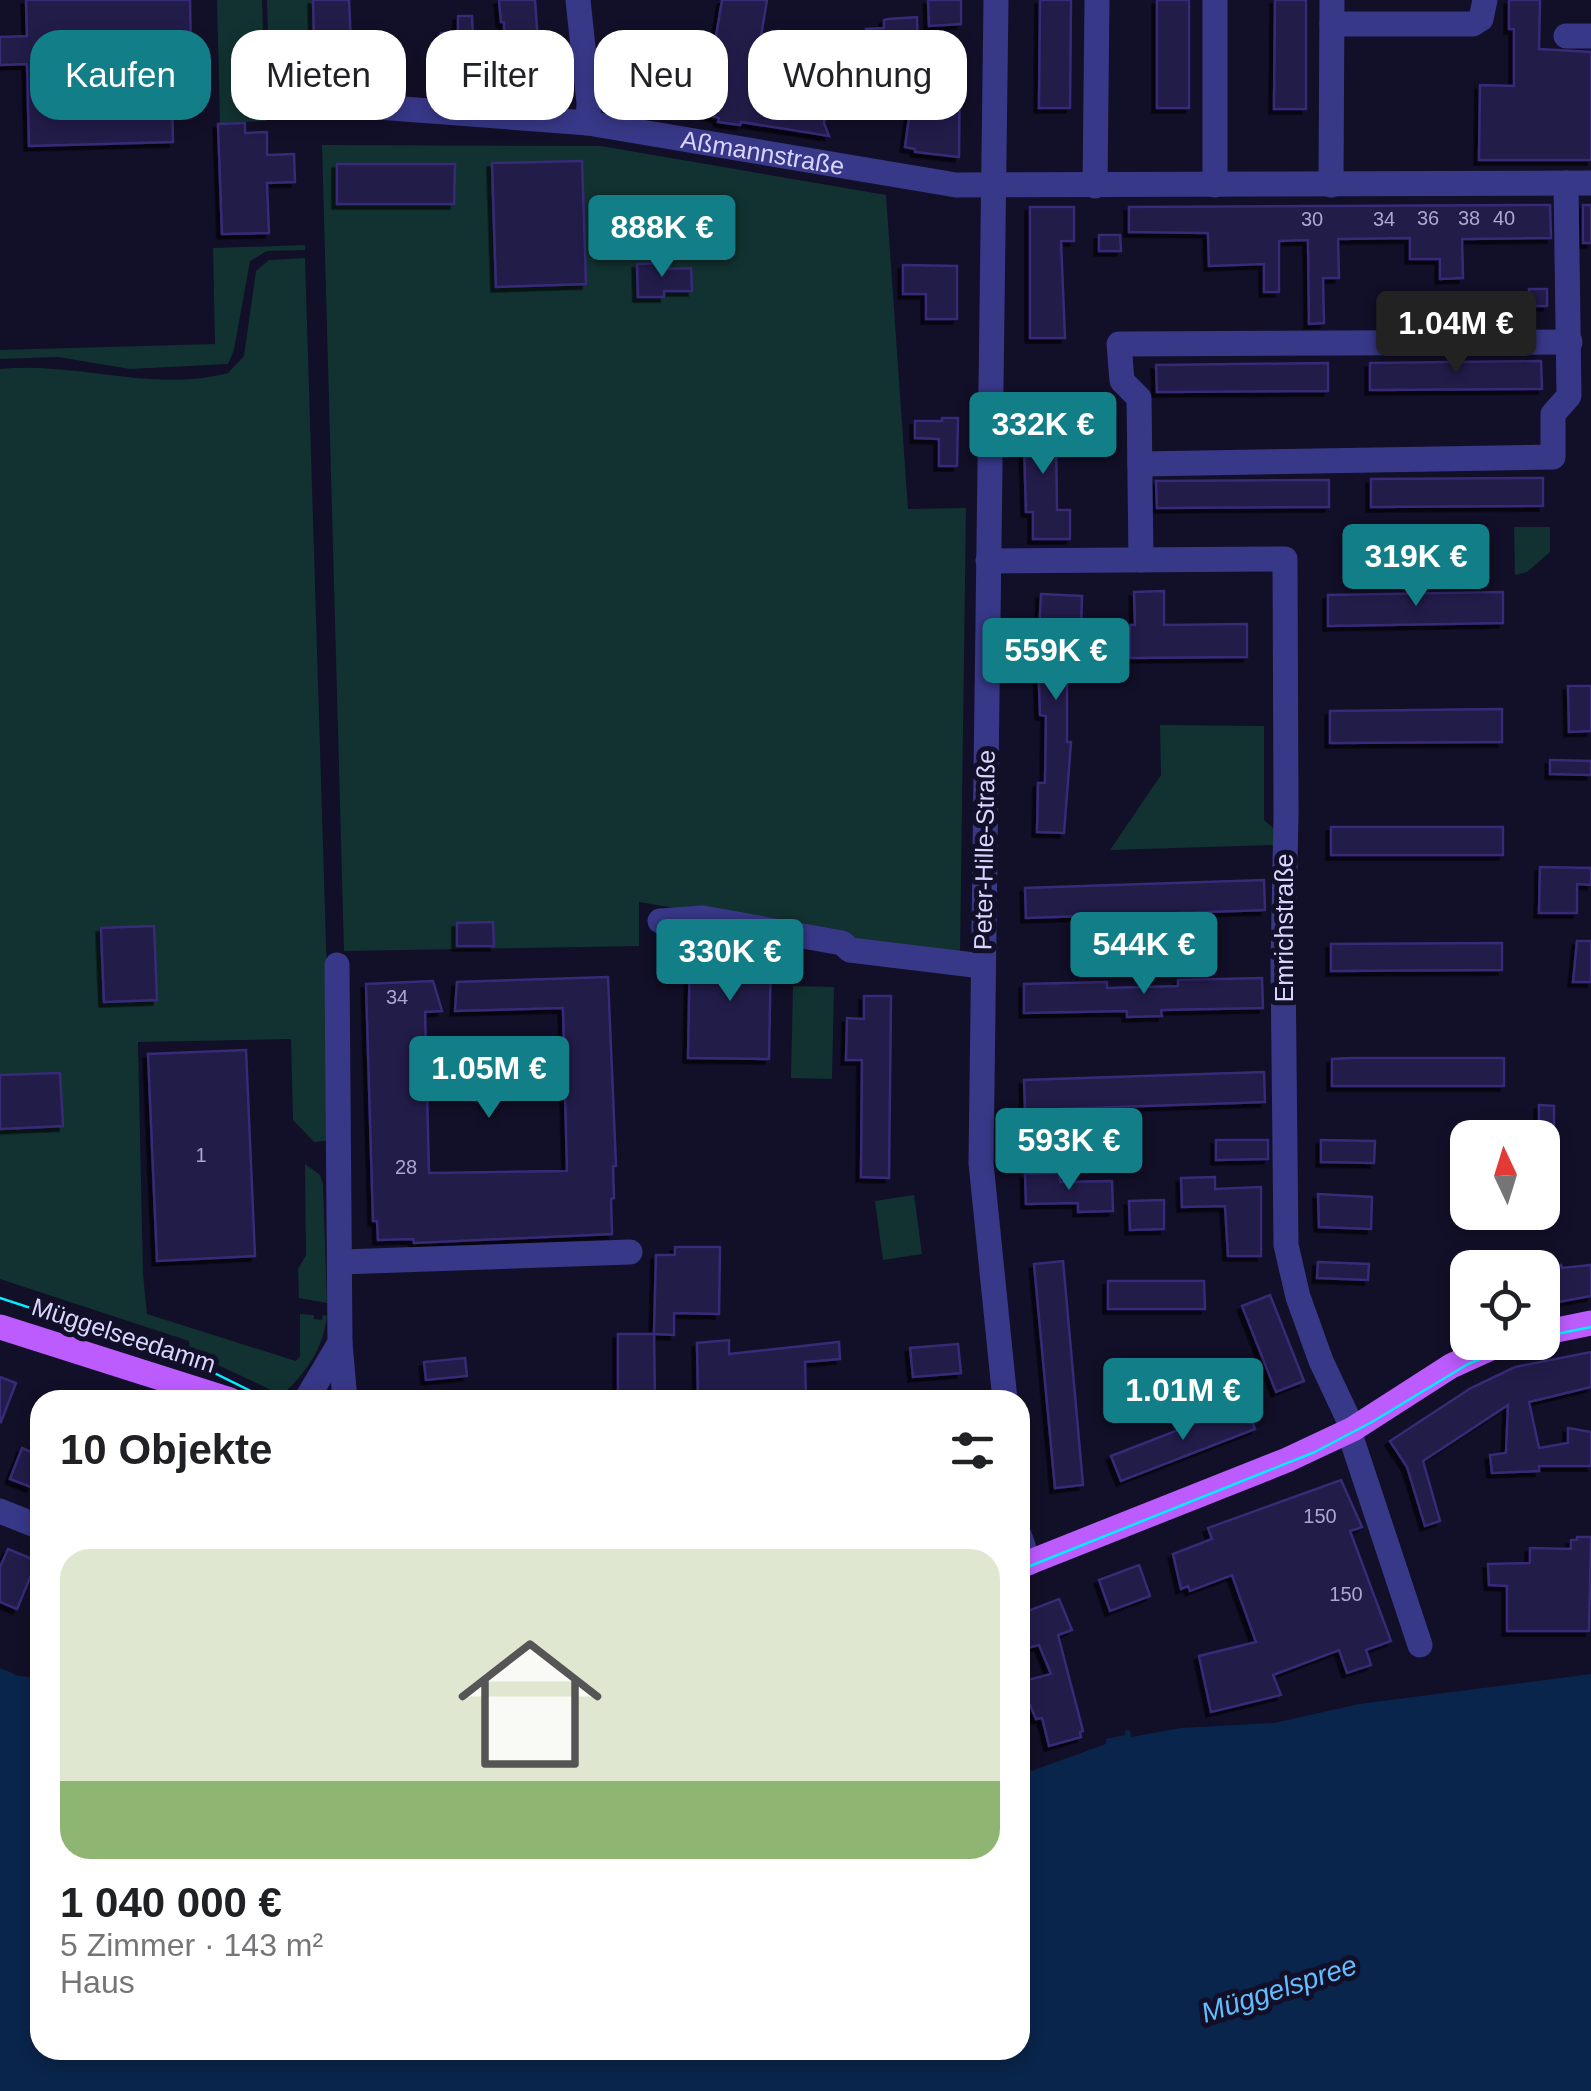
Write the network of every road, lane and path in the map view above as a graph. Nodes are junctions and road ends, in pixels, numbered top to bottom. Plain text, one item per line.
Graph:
1 (578, 0) edge
2 (996, 0) edge
3 (1097, 0) edge
4 (1215, 0) edge
5 (1484, 0) edge
6 (1332, 12) edge
7 (406, 109) edge
8 (588, 123) junction
9 (1578, 183) edge
10 (1331, 184) junction
11 (1214, 185) junction
12 (994, 186) junction
13 (1095, 186) junction
14 (1570, 342) junction
15 (1140, 464) junction
16 (1141, 560) junction
17 (988, 561) junction
18 (660, 922) dead end
19 (336, 964) dead end
20 (982, 966) junction
21 (630, 1252) dead end
22 (341, 1262) junction
23 (1591, 1323) edge
24 (0, 1327) edge
25 (1560, 1329) edge
26 (340, 1343) junction
27 (1464, 1360) edge
28 (198, 1390) edge
29 (312, 1390) edge
30 (344, 1390) edge
31 (1004, 1390) edge
32 (1351, 1430) junction
33 (0, 1511) edge
34 (30, 1523) edge
35 (1030, 1562) edge
36 (1420, 1645) dead end

1 - 8 street
2 - 12 street, Peter-Hille-Straße
3 - 13 street
4 - 11 street
5 - 6 street
6 - 10 street
7 - 8 street, Aßmannstraße
8 - 12 street, Aßmannstraße
9 - 10 street, Aßmannstraße
9 - 14 street
10 - 11 street, Aßmannstraße
11 - 13 street, Aßmannstraße
12 - 13 street, Aßmannstraße
12 - 17 street, Peter-Hille-Straße
14 - 15 street
14 - 15 street
15 - 16 street
16 - 17 street, Emrichstraße
16 - 32 street, Emrichstraße
17 - 20 street, Peter-Hille-Straße
18 - 20 street
19 - 22 street
20 - 31 street, Peter-Hille-Straße
21 - 22 street
22 - 26 street
23 - 25 main road
24 - 28 main road, Müggelseedamm
26 - 29 street
26 - 30 street
27 - 32 main road
32 - 35 main road
32 - 36 street
33 - 34 street

